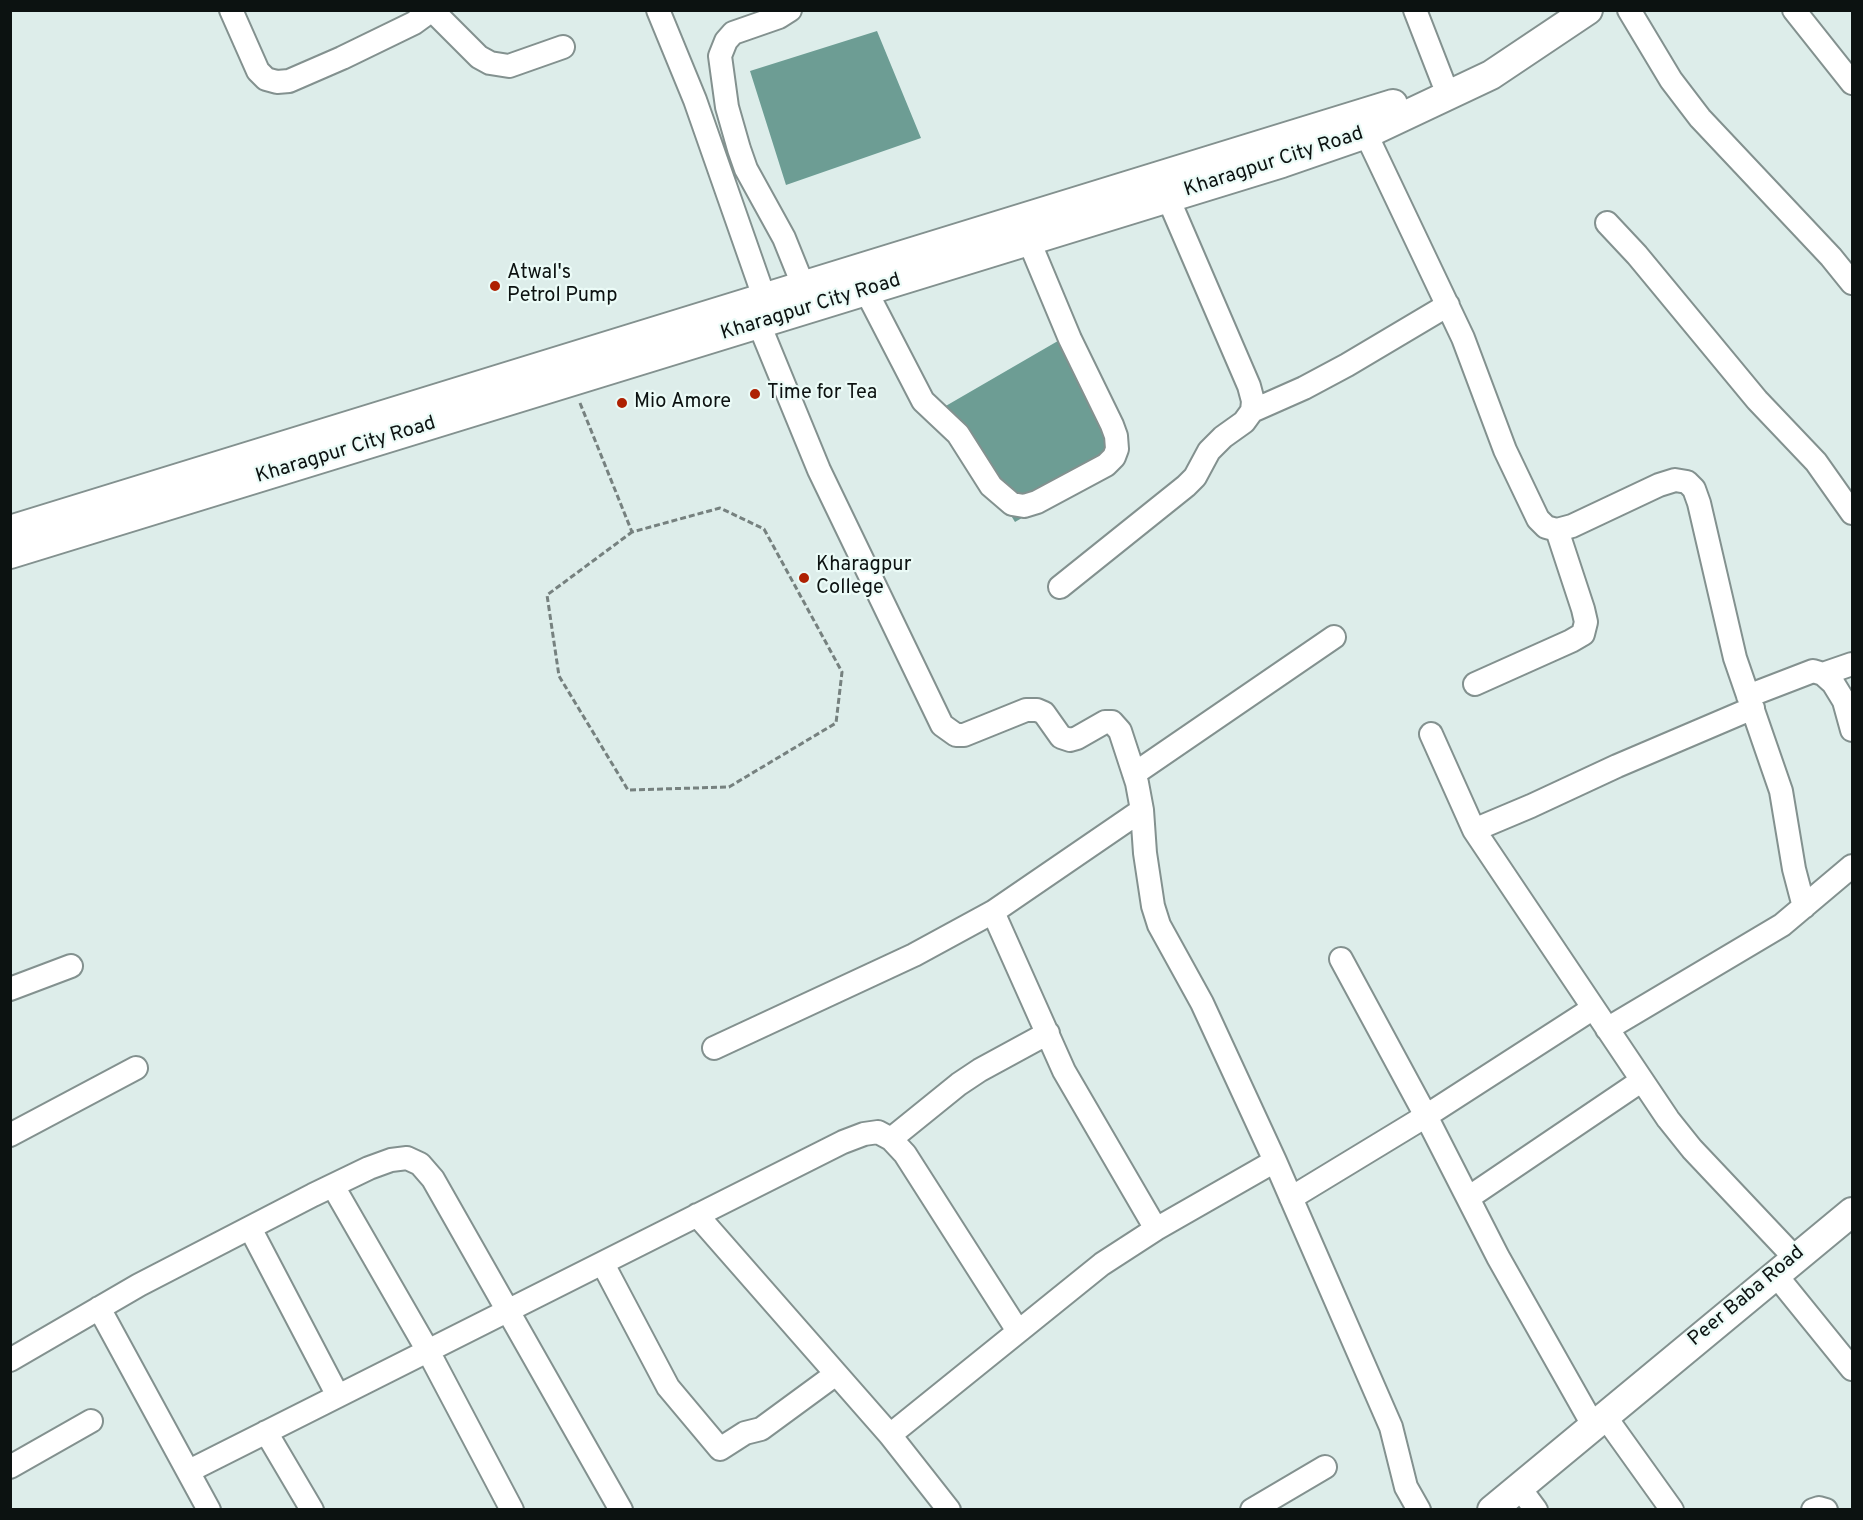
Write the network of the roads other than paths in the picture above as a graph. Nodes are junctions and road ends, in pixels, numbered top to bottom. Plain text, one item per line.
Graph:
1 (231, 10) edge
2 (427, 10) edge
3 (432, 10) edge
4 (658, 10) edge
5 (790, 10) edge
6 (1415, 10) edge
7 (1559, 10) edge
8 (1588, 10) edge
9 (1629, 10) edge
10 (1794, 10) edge
11 (562, 47) dead end
12 (1443, 82) junction
13 (1852, 83) edge
14 (1366, 134) junction
15 (1168, 198) junction
16 (1607, 223) dead end
17 (1029, 241) junction
18 (1852, 283) edge
19 (803, 285) junction
20 (866, 291) junction
21 (1448, 305) junction
22 (761, 310) junction
23 (1252, 411) junction
24 (1852, 513) edge
25 (10, 530) edge
26 (1557, 530) junction
27 (10, 554) edge
28 (1060, 587) dead end
29 (1334, 637) dead end
30 (1852, 664) edge
31 (1823, 674) junction
32 (1475, 684) dead end
33 (1750, 702) junction
34 (1852, 723) edge
35 (1431, 734) dead end
36 (1134, 774) junction
37 (1142, 810) junction
38 (1473, 830) junction
39 (1852, 866) edge
40 (1804, 907) junction
41 (993, 912) junction
42 (1341, 959) dead end
43 (71, 966) dead end
44 (10, 989) edge
45 (1592, 1008) junction
46 (1607, 1029) junction
47 (1048, 1033) junction
48 (714, 1048) dead end
49 (136, 1068) dead end
50 (1641, 1081) junction
51 (1426, 1116) junction
52 (10, 1135) edge
53 (891, 1139) junction
54 (1275, 1161) junction
55 (333, 1186) junction
56 (1291, 1198) junction
57 (1468, 1198) junction
58 (1852, 1212) edge
59 (697, 1215) junction
60 (250, 1228) junction
61 (1156, 1229) junction
62 (603, 1264) junction
63 (1785, 1266) junction
64 (99, 1308) junction
65 (507, 1311) junction
66 (1018, 1331) junction
67 (428, 1351) junction
68 (10, 1360) edge
69 (1852, 1369) edge
70 (836, 1374) junction
71 (338, 1396) junction
72 (1599, 1420) junction
73 (91, 1421) dead end
74 (266, 1432) junction
75 (890, 1435) junction
76 (10, 1467) edge
77 (1325, 1467) dead end
78 (189, 1471) junction
79 (1519, 1487) junction
80 (210, 1509) edge
81 (312, 1509) edge
82 (512, 1509) edge
83 (621, 1509) edge
84 (949, 1509) edge
85 (1252, 1509) edge
86 (1419, 1509) edge
87 (1492, 1509) edge
88 (1536, 1509) edge
89 (1672, 1509) edge
90 (1813, 1509) edge
91 (1826, 1509) edge

1 - 2 street
3 - 11 street
4 - 22 street
5 - 19 street
6 - 12 street
7 - 12 main road
8 - 14 main road, Kharagpur City Road
9 - 18 street
10 - 13 street
12 - 19 main road
14 - 15 main road, Kharagpur City Road
14 - 21 street
15 - 17 main road, Kharagpur City Road
15 - 23 street
16 - 24 street
17 - 20 main road, Kharagpur City Road
17 - 20 street
19 - 22 main road
20 - 22 main road, Kharagpur City Road
21 - 23 street
21 - 26 street
22 - 25 main road
22 - 27 main road, Kharagpur City Road
22 - 36 street
23 - 28 street
26 - 32 street
26 - 33 street
29 - 36 street
30 - 31 street
31 - 33 street
31 - 34 street
33 - 38 street
33 - 40 street
35 - 38 street
36 - 37 street
37 - 41 street
37 - 54 street
38 - 45 street
39 - 40 street
40 - 46 street
41 - 47 street
41 - 48 street
42 - 51 street
43 - 44 street
45 - 46 street
45 - 51 street
46 - 50 street
47 - 53 street
47 - 61 street
49 - 52 street
50 - 57 street
50 - 63 street
51 - 56 street
51 - 57 street
53 - 59 street
53 - 66 street
54 - 56 street
54 - 61 street
55 - 60 street
55 - 65 street
55 - 67 street
56 - 86 street
57 - 72 street
58 - 63 main road, Peer Baba Road
59 - 62 street
59 - 70 street
60 - 64 street
60 - 71 street
61 - 66 street
62 - 65 street
62 - 70 street
63 - 69 street
63 - 72 main road, Peer Baba Road
64 - 68 street
64 - 78 street
65 - 67 street
65 - 83 street
66 - 75 street
67 - 71 street
67 - 82 street
70 - 75 street
71 - 74 street
72 - 79 main road, Peer Baba Road
72 - 89 street
73 - 76 street
74 - 78 street
74 - 81 street
75 - 84 street
77 - 85 street
78 - 80 street
79 - 87 main road, Peer Baba Road
79 - 88 street
90 - 91 street

